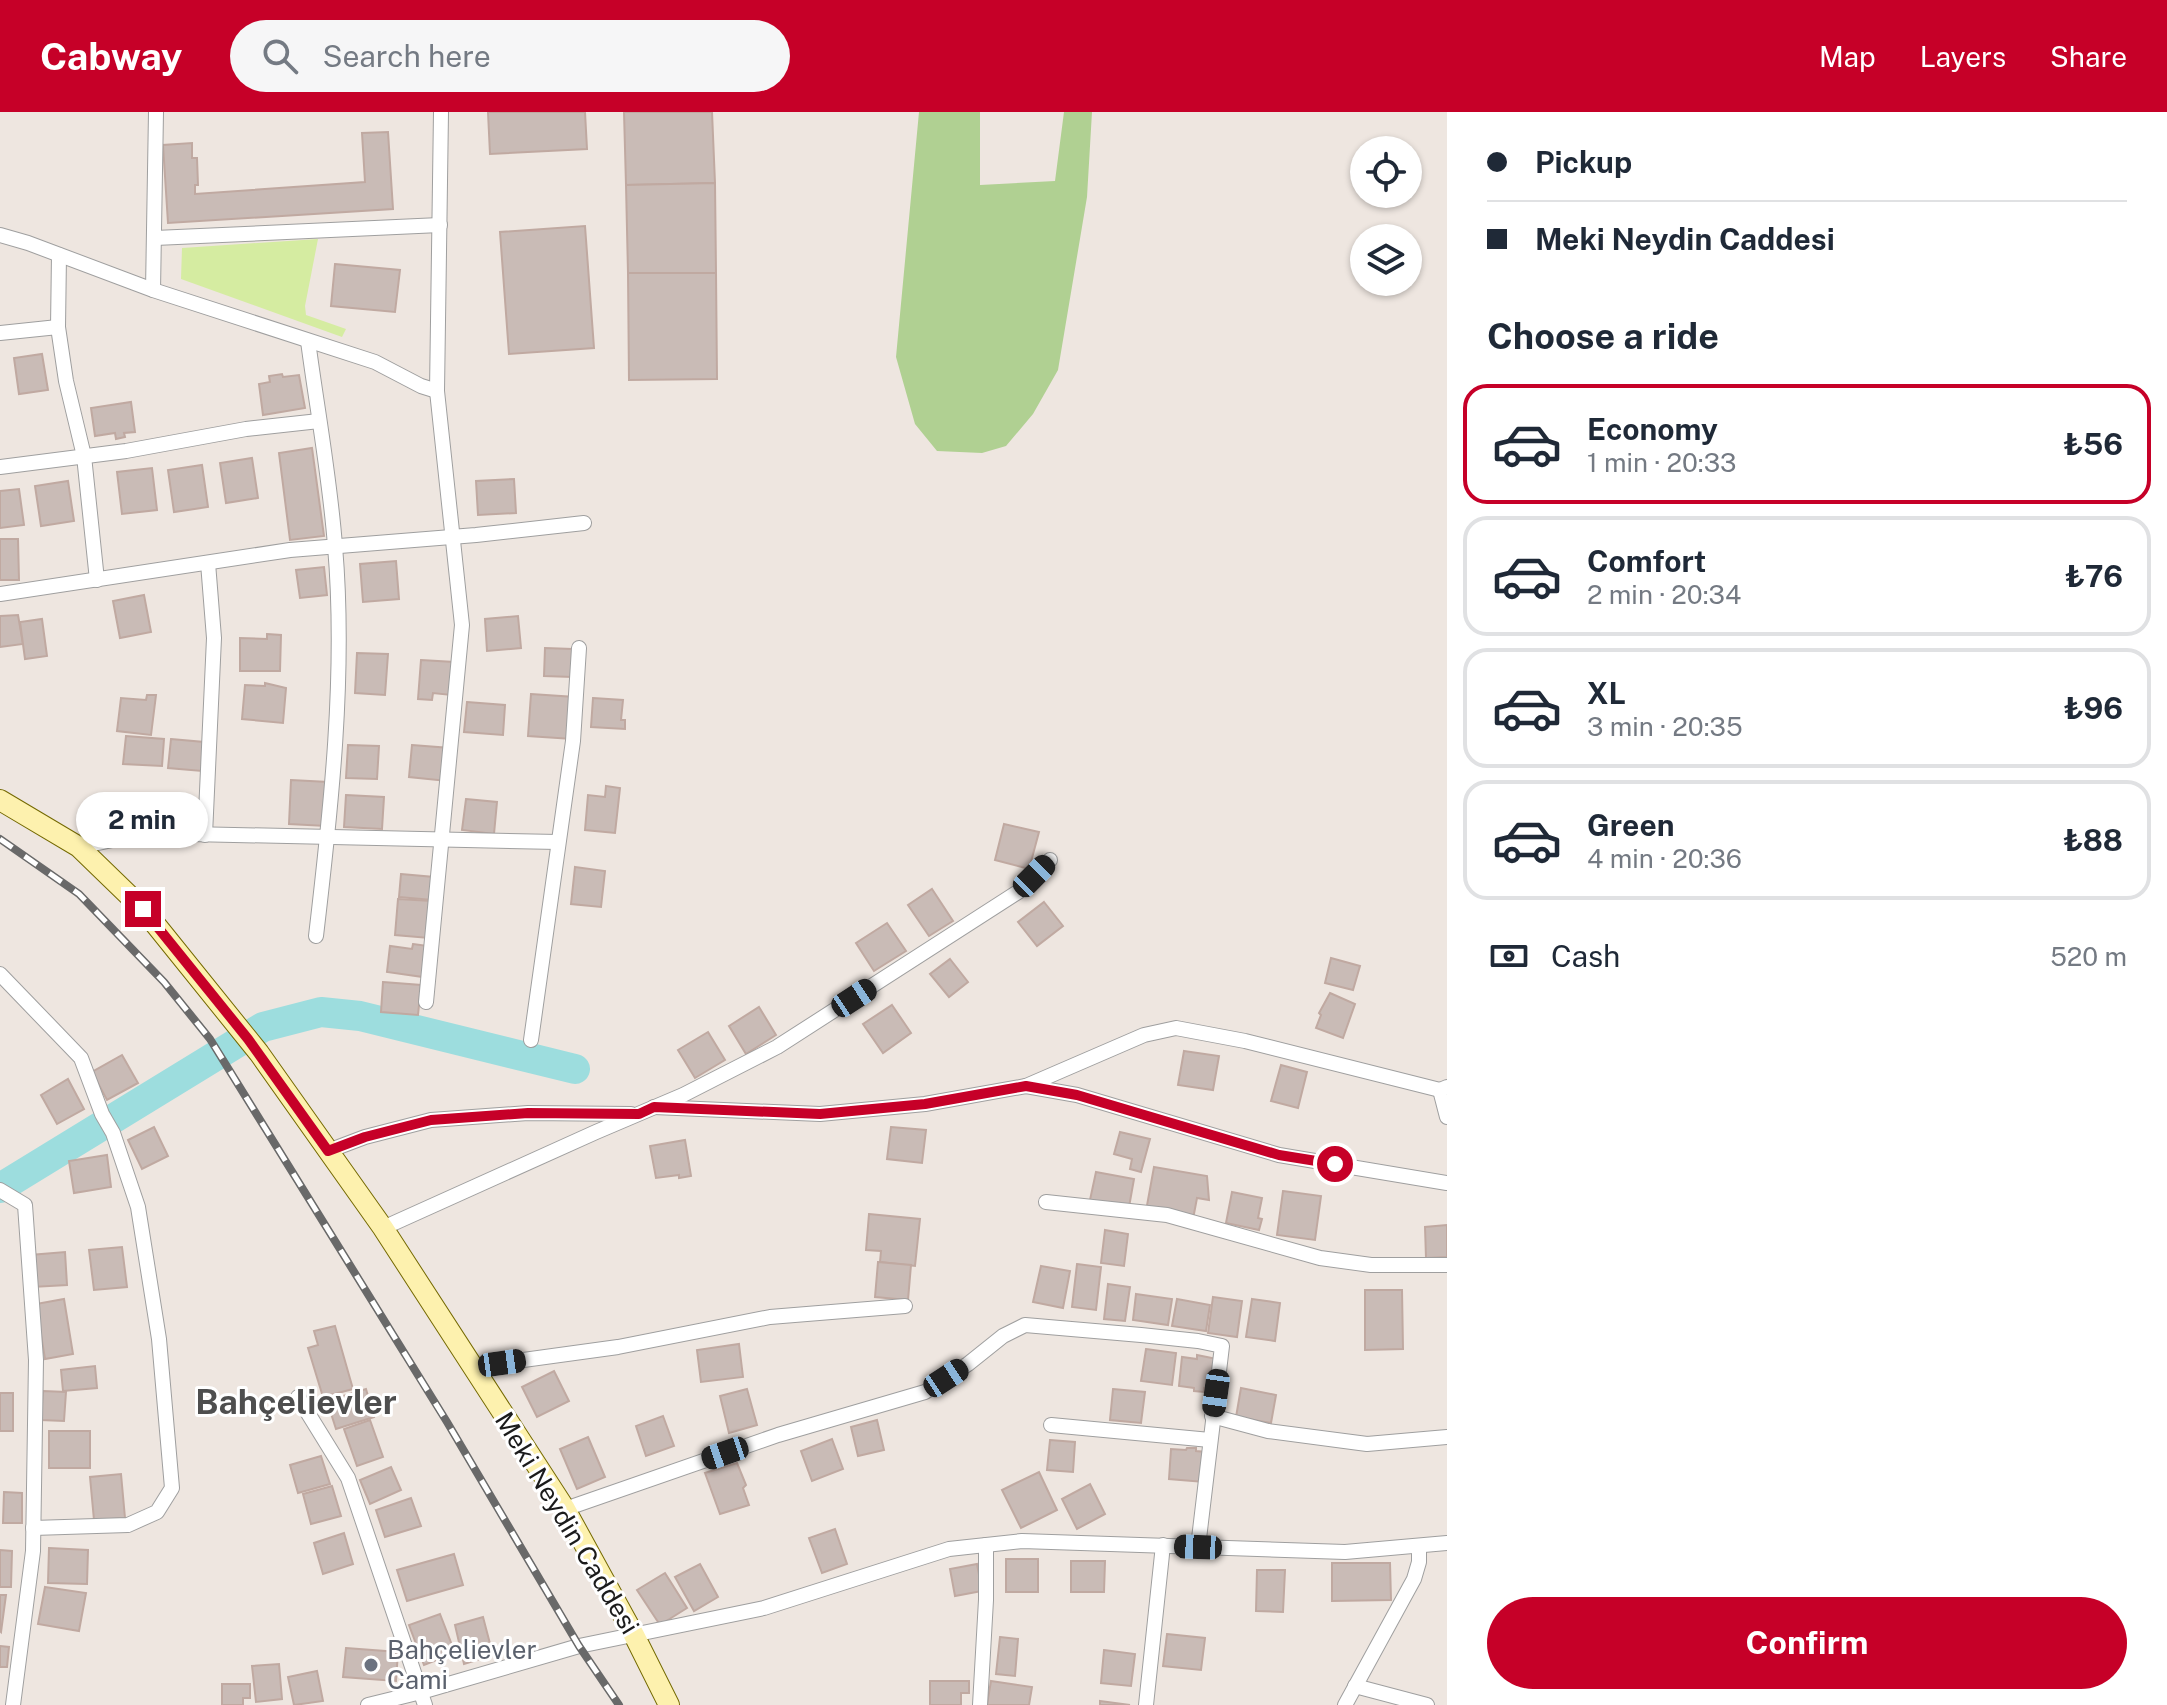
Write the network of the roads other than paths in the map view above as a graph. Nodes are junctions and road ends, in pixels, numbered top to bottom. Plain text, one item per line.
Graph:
1 (156, 112) edge
2 (441, 112) edge
3 (440, 225) junction
4 (0, 235) edge
5 (155, 238) junction
6 (59, 255) junction
7 (153, 290) junction
8 (58, 327) junction
9 (0, 333) edge
10 (308, 341) junction
11 (437, 391) junction
12 (319, 421) junction
13 (84, 456) junction
14 (0, 467) edge
15 (584, 523) dead end
16 (453, 537) junction
17 (335, 546) junction
18 (208, 563) junction
19 (97, 580) junction
20 (0, 594) edge
21 (579, 648) dead end
22 (0, 800) edge
23 (205, 835) junction
24 (328, 838) junction
25 (442, 841) junction
26 (558, 842) junction
27 (79, 847) junction
28 (1050, 860) dead end
29 (316, 936) dead end
30 (0, 974) edge
31 (426, 1002) dead end
32 (531, 1040) dead end
33 (1026, 1086) junction
34 (1444, 1088) edge
35 (654, 1107) junction
36 (639, 1114) junction
37 (1447, 1117) edge
38 (328, 1151) junction
39 (1447, 1183) edge
40 (0, 1190) edge
41 (1046, 1202) dead end
42 (383, 1228) junction
43 (1447, 1265) edge
44 (905, 1306) dead end
45 (473, 1367) junction
46 (298, 1397) dead end
47 (1212, 1416) junction
48 (1051, 1425) dead end
49 (1447, 1437) edge
50 (1210, 1440) junction
51 (565, 1509) junction
52 (33, 1528) junction
53 (1447, 1543) edge
54 (986, 1545) junction
55 (1163, 1545) junction
56 (1419, 1546) junction
57 (1198, 1547) junction
58 (634, 1635) junction
59 (1355, 1686) junction
60 (423, 1698) edge
61 (13, 1705) edge
62 (368, 1705) edge
63 (669, 1705) edge
64 (980, 1705) edge
65 (1146, 1705) edge
66 (1345, 1705) edge
67 (1427, 1705) edge

1 - 5 street
2 - 3 street
3 - 5 street
3 - 11 street
4 - 6 street
5 - 7 street
6 - 7 street
6 - 8 street
7 - 10 street
8 - 9 street
8 - 13 street
10 - 11 street
10 - 12 street
11 - 16 street
12 - 13 street
12 - 17 street
13 - 14 street
13 - 19 street
15 - 16 street
16 - 17 street
16 - 25 street
17 - 18 street
17 - 24 street
18 - 19 street
18 - 23 street
19 - 20 street
21 - 26 street
22 - 27 street, Meki Neydin Caddesi
23 - 24 street
23 - 27 street
24 - 25 street
24 - 29 street
25 - 26 street
25 - 31 street
26 - 32 street
27 - 38 street, Meki Neydin Caddesi
28 - 35 street
30 - 52 street
33 - 34 street
33 - 35 street
33 - 39 street
34 - 37 street
35 - 36 street
36 - 38 street
36 - 42 street
38 - 42 street, Meki Neydin Caddesi
40 - 52 street
41 - 43 street
42 - 45 street, Meki Neydin Caddesi
44 - 45 street
45 - 51 street, Meki Neydin Caddesi
46 - 60 street
47 - 49 street
47 - 50 street
47 - 51 street
48 - 50 street
50 - 57 street
51 - 58 street, Meki Neydin Caddesi
52 - 61 street
53 - 56 street
54 - 55 street
54 - 58 street
54 - 64 street
55 - 57 street
55 - 65 street
56 - 57 street
56 - 59 street
58 - 60 street
58 - 63 street, Meki Neydin Caddesi
59 - 66 street
59 - 67 street
60 - 62 street

